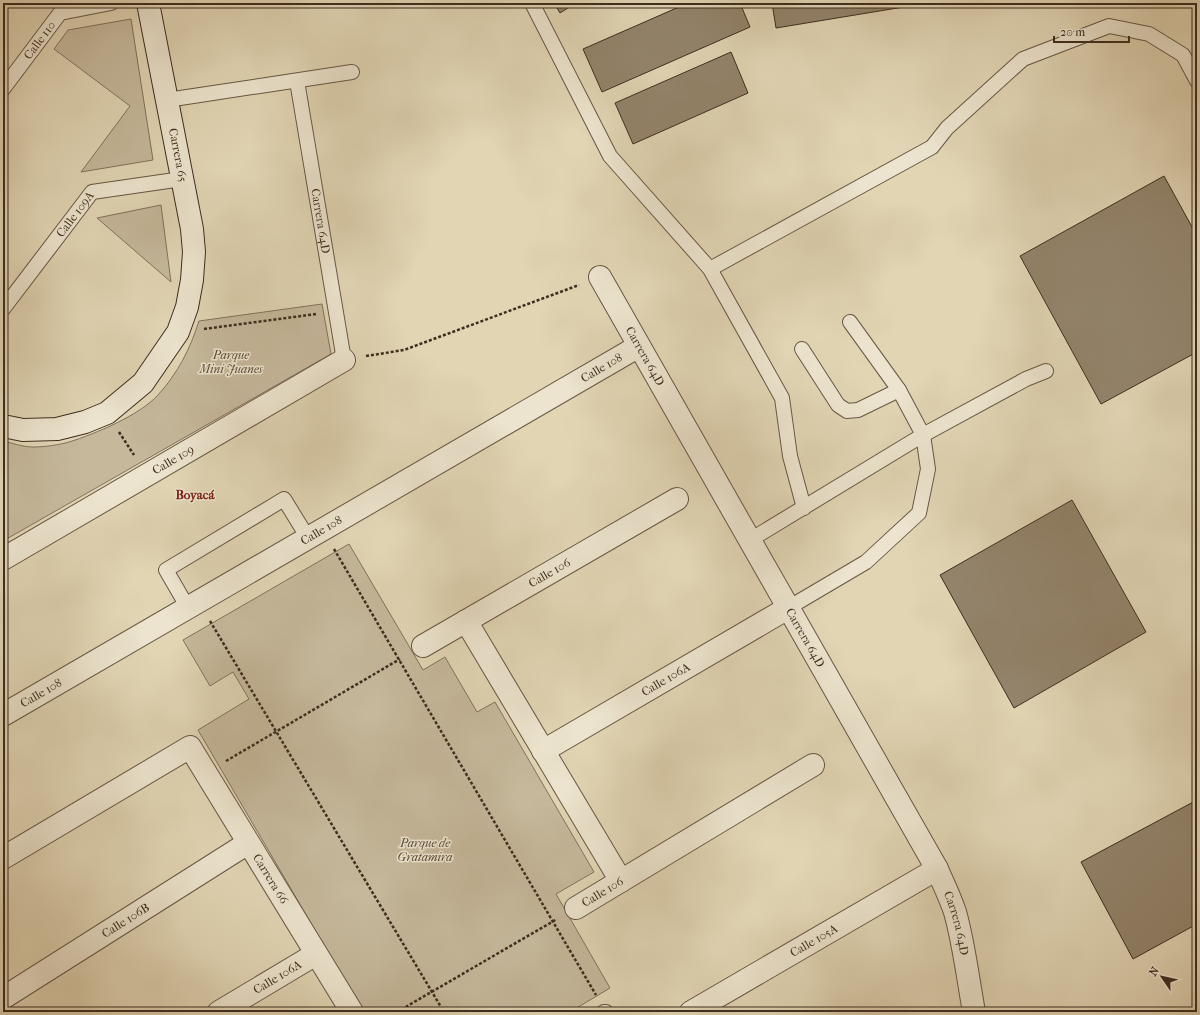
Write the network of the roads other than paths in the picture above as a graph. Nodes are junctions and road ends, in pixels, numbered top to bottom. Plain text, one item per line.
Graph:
1 (111, 3) edge
2 (148, 3) edge
3 (532, 3) edge
4 (352, 72) dead end
5 (298, 81) junction
6 (1197, 81) edge
7 (3, 89) edge
8 (167, 100) junction
9 (182, 179) junction
10 (710, 269) junction
11 (600, 277) road end
12 (3, 309) edge
13 (850, 322) dead end
14 (639, 346) junction
15 (802, 349) dead end
16 (344, 360) joint
17 (1046, 371) dead end
18 (899, 390) junction
19 (3, 426) edge
20 (923, 435) junction
21 (677, 499) dead end
22 (804, 508) junction
23 (315, 534) junction
24 (750, 540) junction
25 (3, 559) edge
26 (193, 605) junction
27 (788, 608) junction
28 (466, 621) junction
29 (423, 646) road end
30 (3, 715) edge
31 (543, 751) junction
32 (813, 765) dead end
33 (248, 843) junction
34 (3, 858) edge
35 (937, 869) junction
36 (621, 880) junction
37 (576, 908) road end
38 (316, 954) junction
39 (3, 998) edge
40 (219, 1012) edge
41 (352, 1012) edge
42 (691, 1012) edge
43 (974, 1012) edge

1 - 7 lane, Calle 110
2 - 8 street, Carrera 65
3 - 10 lane
4 - 5 lane
5 - 8 lane
5 - 16 lane, Carrera 64D
6 - 10 lane
8 - 9 street, Carrera 65
9 - 12 lane, Calle 109A
9 - 19 street, Carrera 65
10 - 22 lane
11 - 14 street, Carrera 64D
13 - 18 lane
14 - 23 street, Calle 108
14 - 24 street, Carrera 64D
15 - 18 lane
16 - 25 street, Calle 109
17 - 20 lane
18 - 20 lane
20 - 22 lane
20 - 27 lane
21 - 28 street, Calle 106
22 - 24 lane
23 - 26 street, Calle 108
23 - 26 lane
24 - 27 street, Carrera 64D
26 - 30 street, Calle 108
27 - 31 street, Calle 106A
27 - 35 street, Carrera 64D
28 - 29 street, Calle 106
28 - 31 street
31 - 36 street
32 - 36 street, Calle 106
33 - 34 street, Carrera 66
33 - 38 street, Carrera 66
33 - 39 street, Calle 106B
35 - 42 street, Calle 105A
35 - 43 street, Carrera 64D
36 - 37 street, Calle 106
38 - 40 street, Calle 106A
38 - 41 street, Carrera 66

